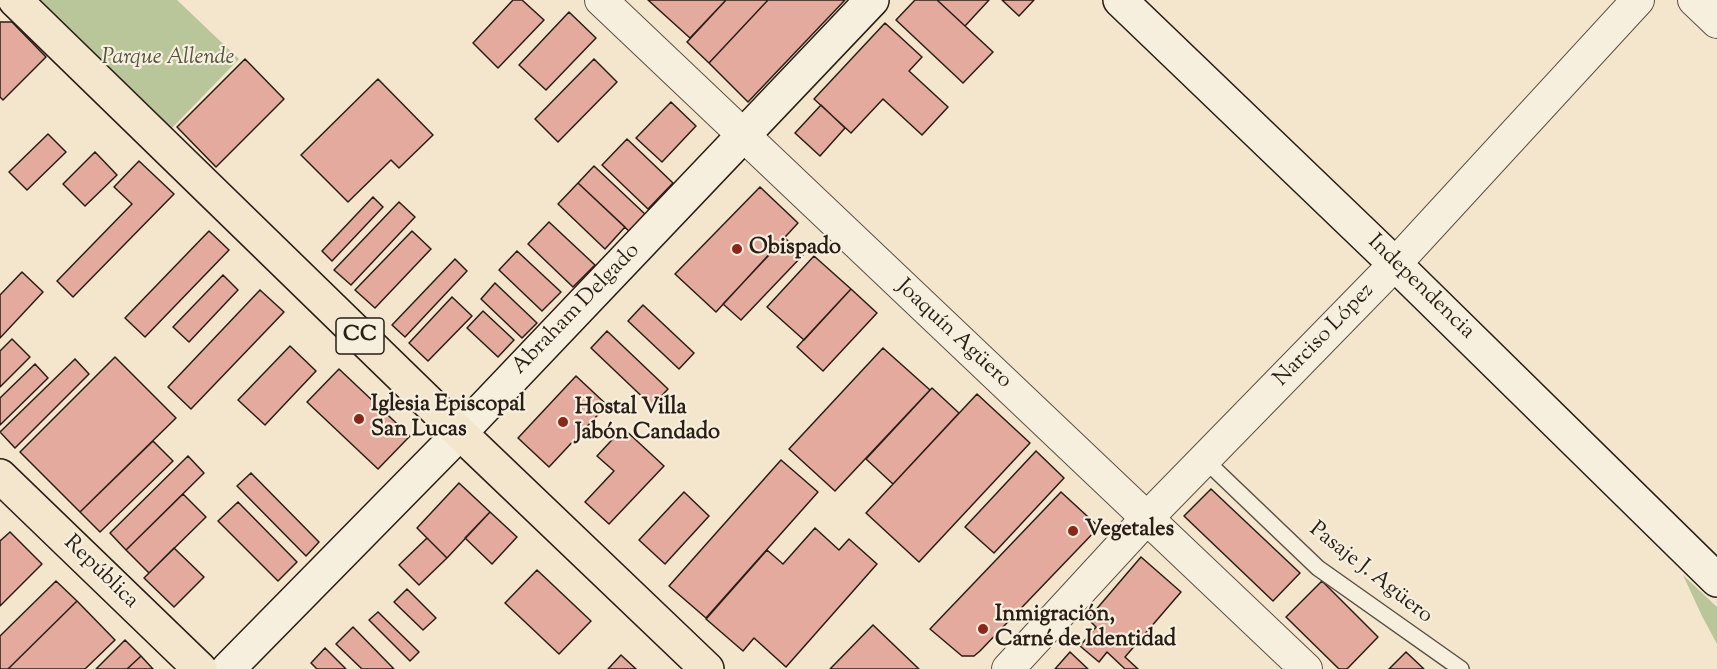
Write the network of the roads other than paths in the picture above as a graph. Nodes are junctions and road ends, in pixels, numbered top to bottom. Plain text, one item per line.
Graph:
1 (15, 0) edge
2 (601, 0) edge
3 (872, 0) edge
4 (1120, 0) edge
5 (1638, 0) edge
6 (1694, 0) edge
7 (1717, 22) edge
8 (743, 136) junction
9 (1395, 264) junction
10 (460, 433) junction
11 (1204, 460) junction
12 (0, 476) edge
13 (1147, 518) junction
14 (1717, 580) edge
15 (200, 669) edge
16 (228, 669) edge
17 (707, 669) edge
18 (1008, 669) edge
19 (1306, 669) edge
20 (1461, 669) edge

1 - 10 main road, CC
2 - 8 street, Joaquín Agüero
3 - 8 main road, Abraham Delgado
4 - 9 main road, Independencia
5 - 9 street, Narciso López
6 - 7 street
8 - 10 main road, Abraham Delgado
8 - 13 street, Joaquín Agüero
9 - 11 street, Narciso López
9 - 14 main road, Independencia
10 - 16 main road, Abraham Delgado
10 - 17 main road, CC
11 - 13 street, Narciso López
11 - 20 lane, Pasaje J. Agüero
12 - 15 main road, República
13 - 18 street, Narciso López
13 - 19 street, Joaquín Agüero

